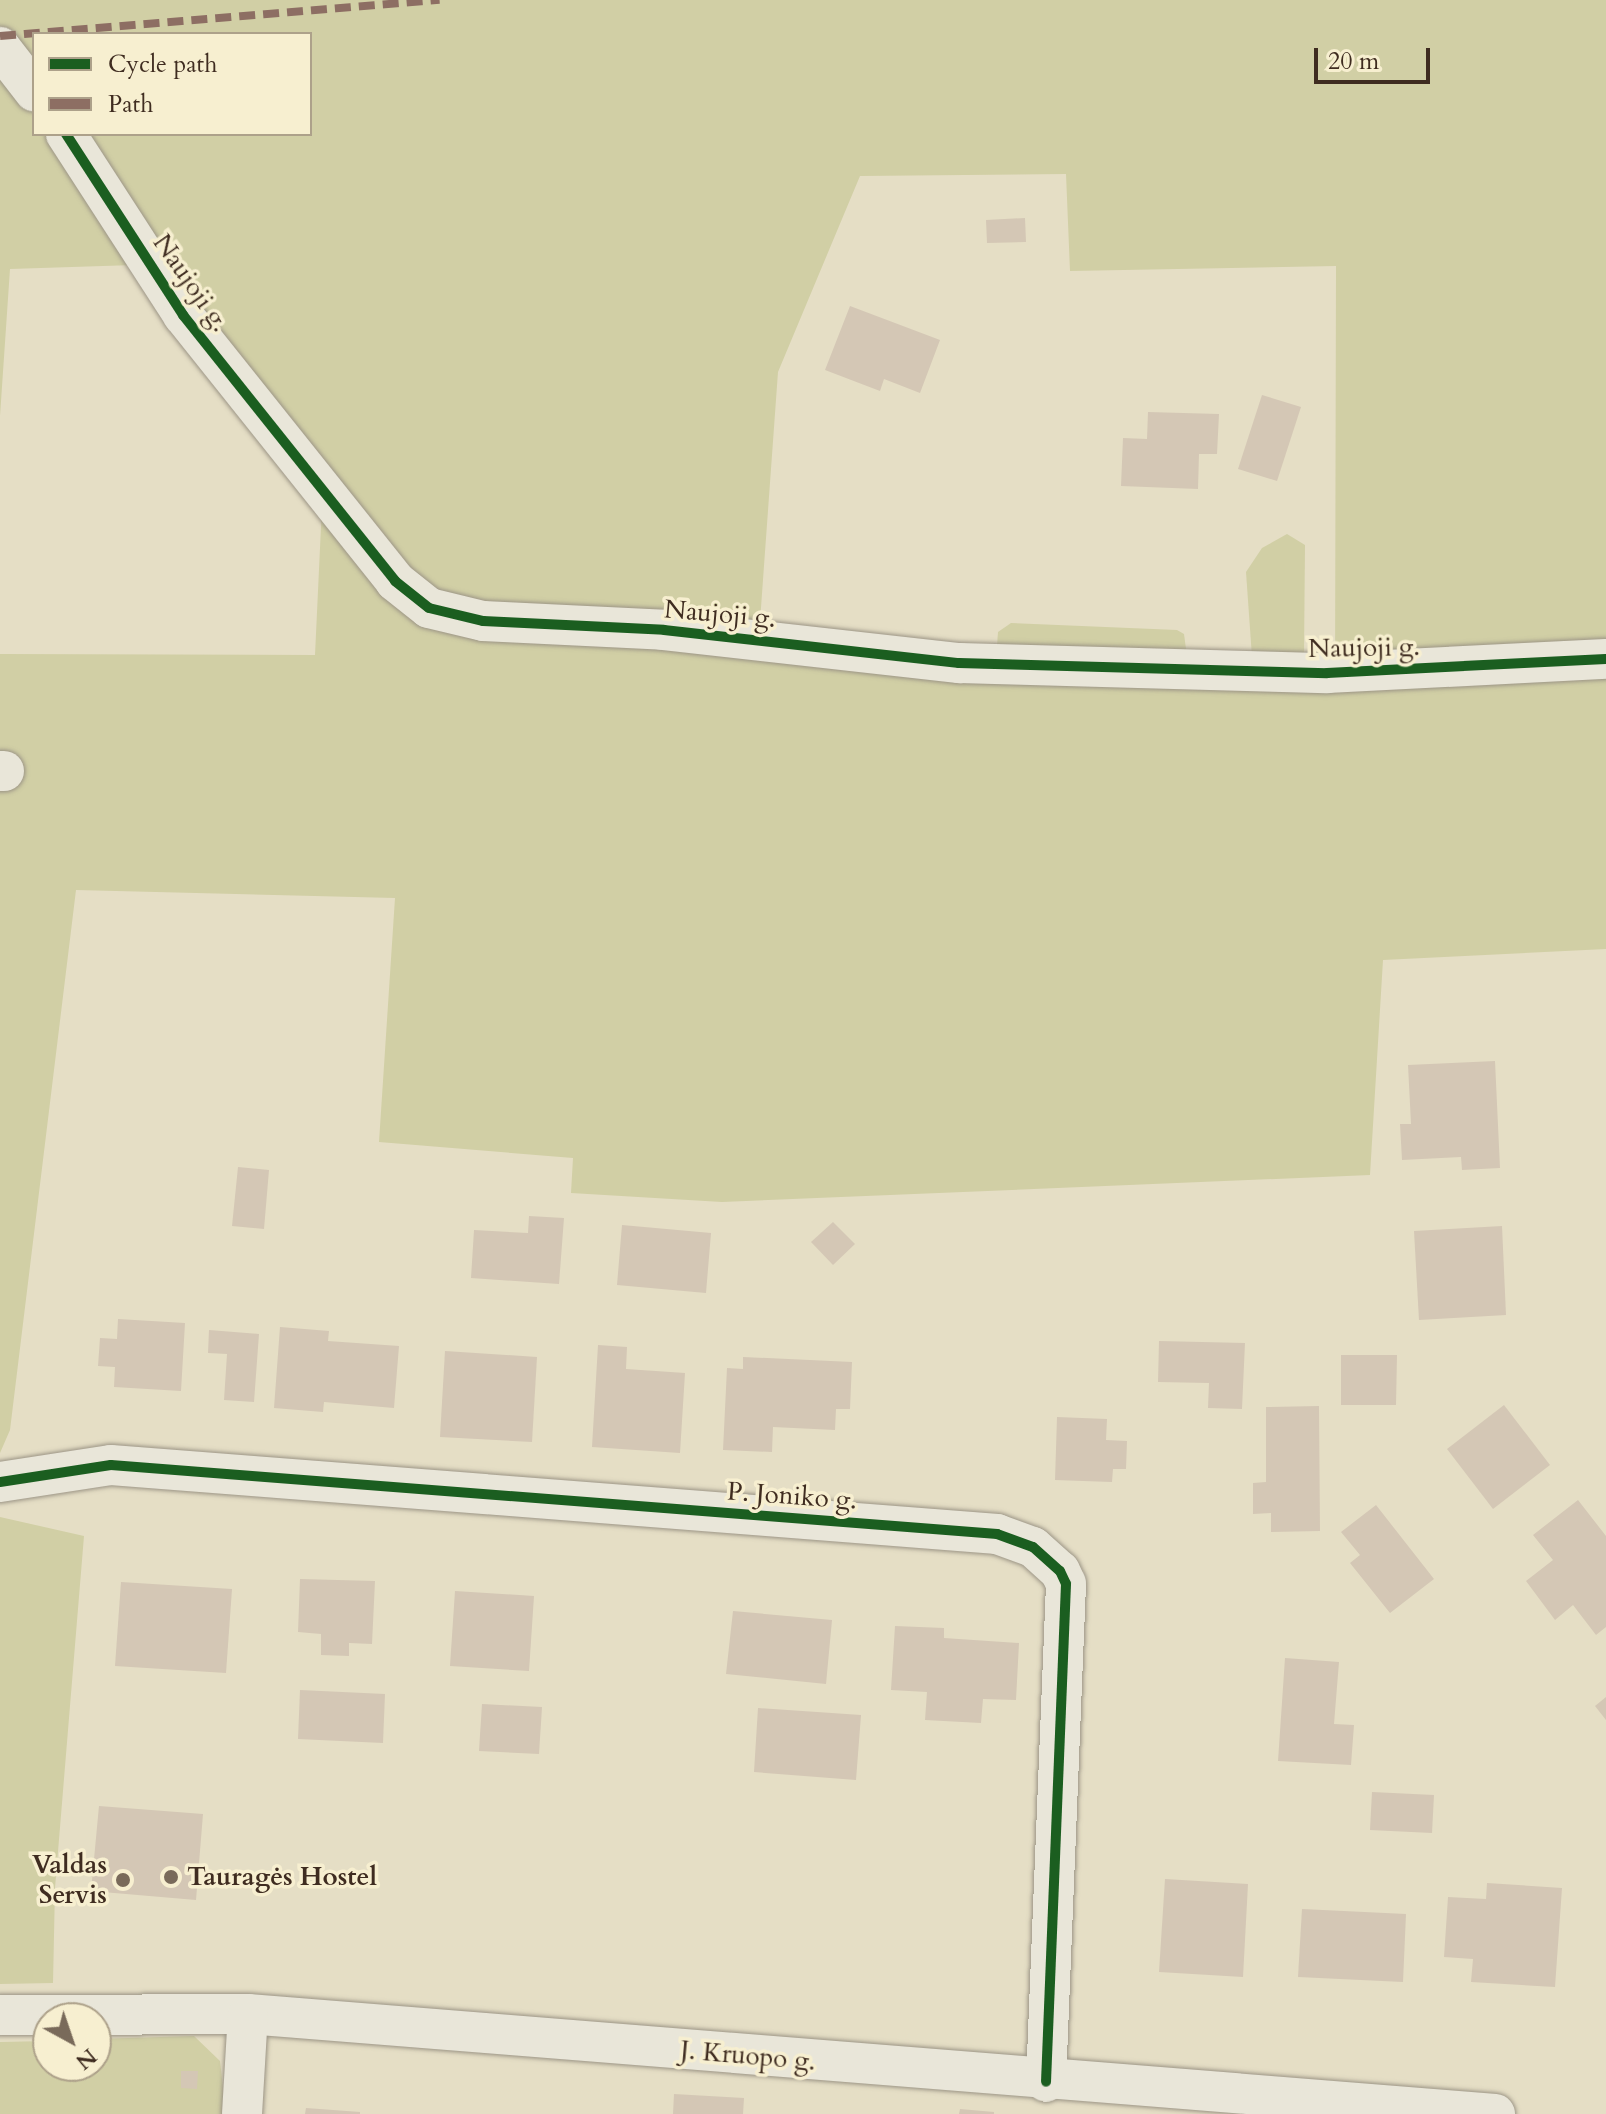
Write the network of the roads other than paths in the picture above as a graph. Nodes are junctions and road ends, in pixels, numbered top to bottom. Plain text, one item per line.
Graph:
1 (0, 47) edge
2 (32, 88) edge
3 (67, 136) edge
4 (1606, 659) edge
5 (0, 1482) edge
6 (248, 2014) junction
7 (0, 2015) edge
8 (1046, 2082) junction
9 (242, 2114) edge
10 (1495, 2114) edge

1 - 2 street
3 - 4 street, Naujoji g.
5 - 8 street, P. Joniko g.
6 - 7 street, J. Kruopo g.
6 - 8 street, J. Kruopo g.
6 - 9 street
8 - 10 street, J. Kruopo g.

